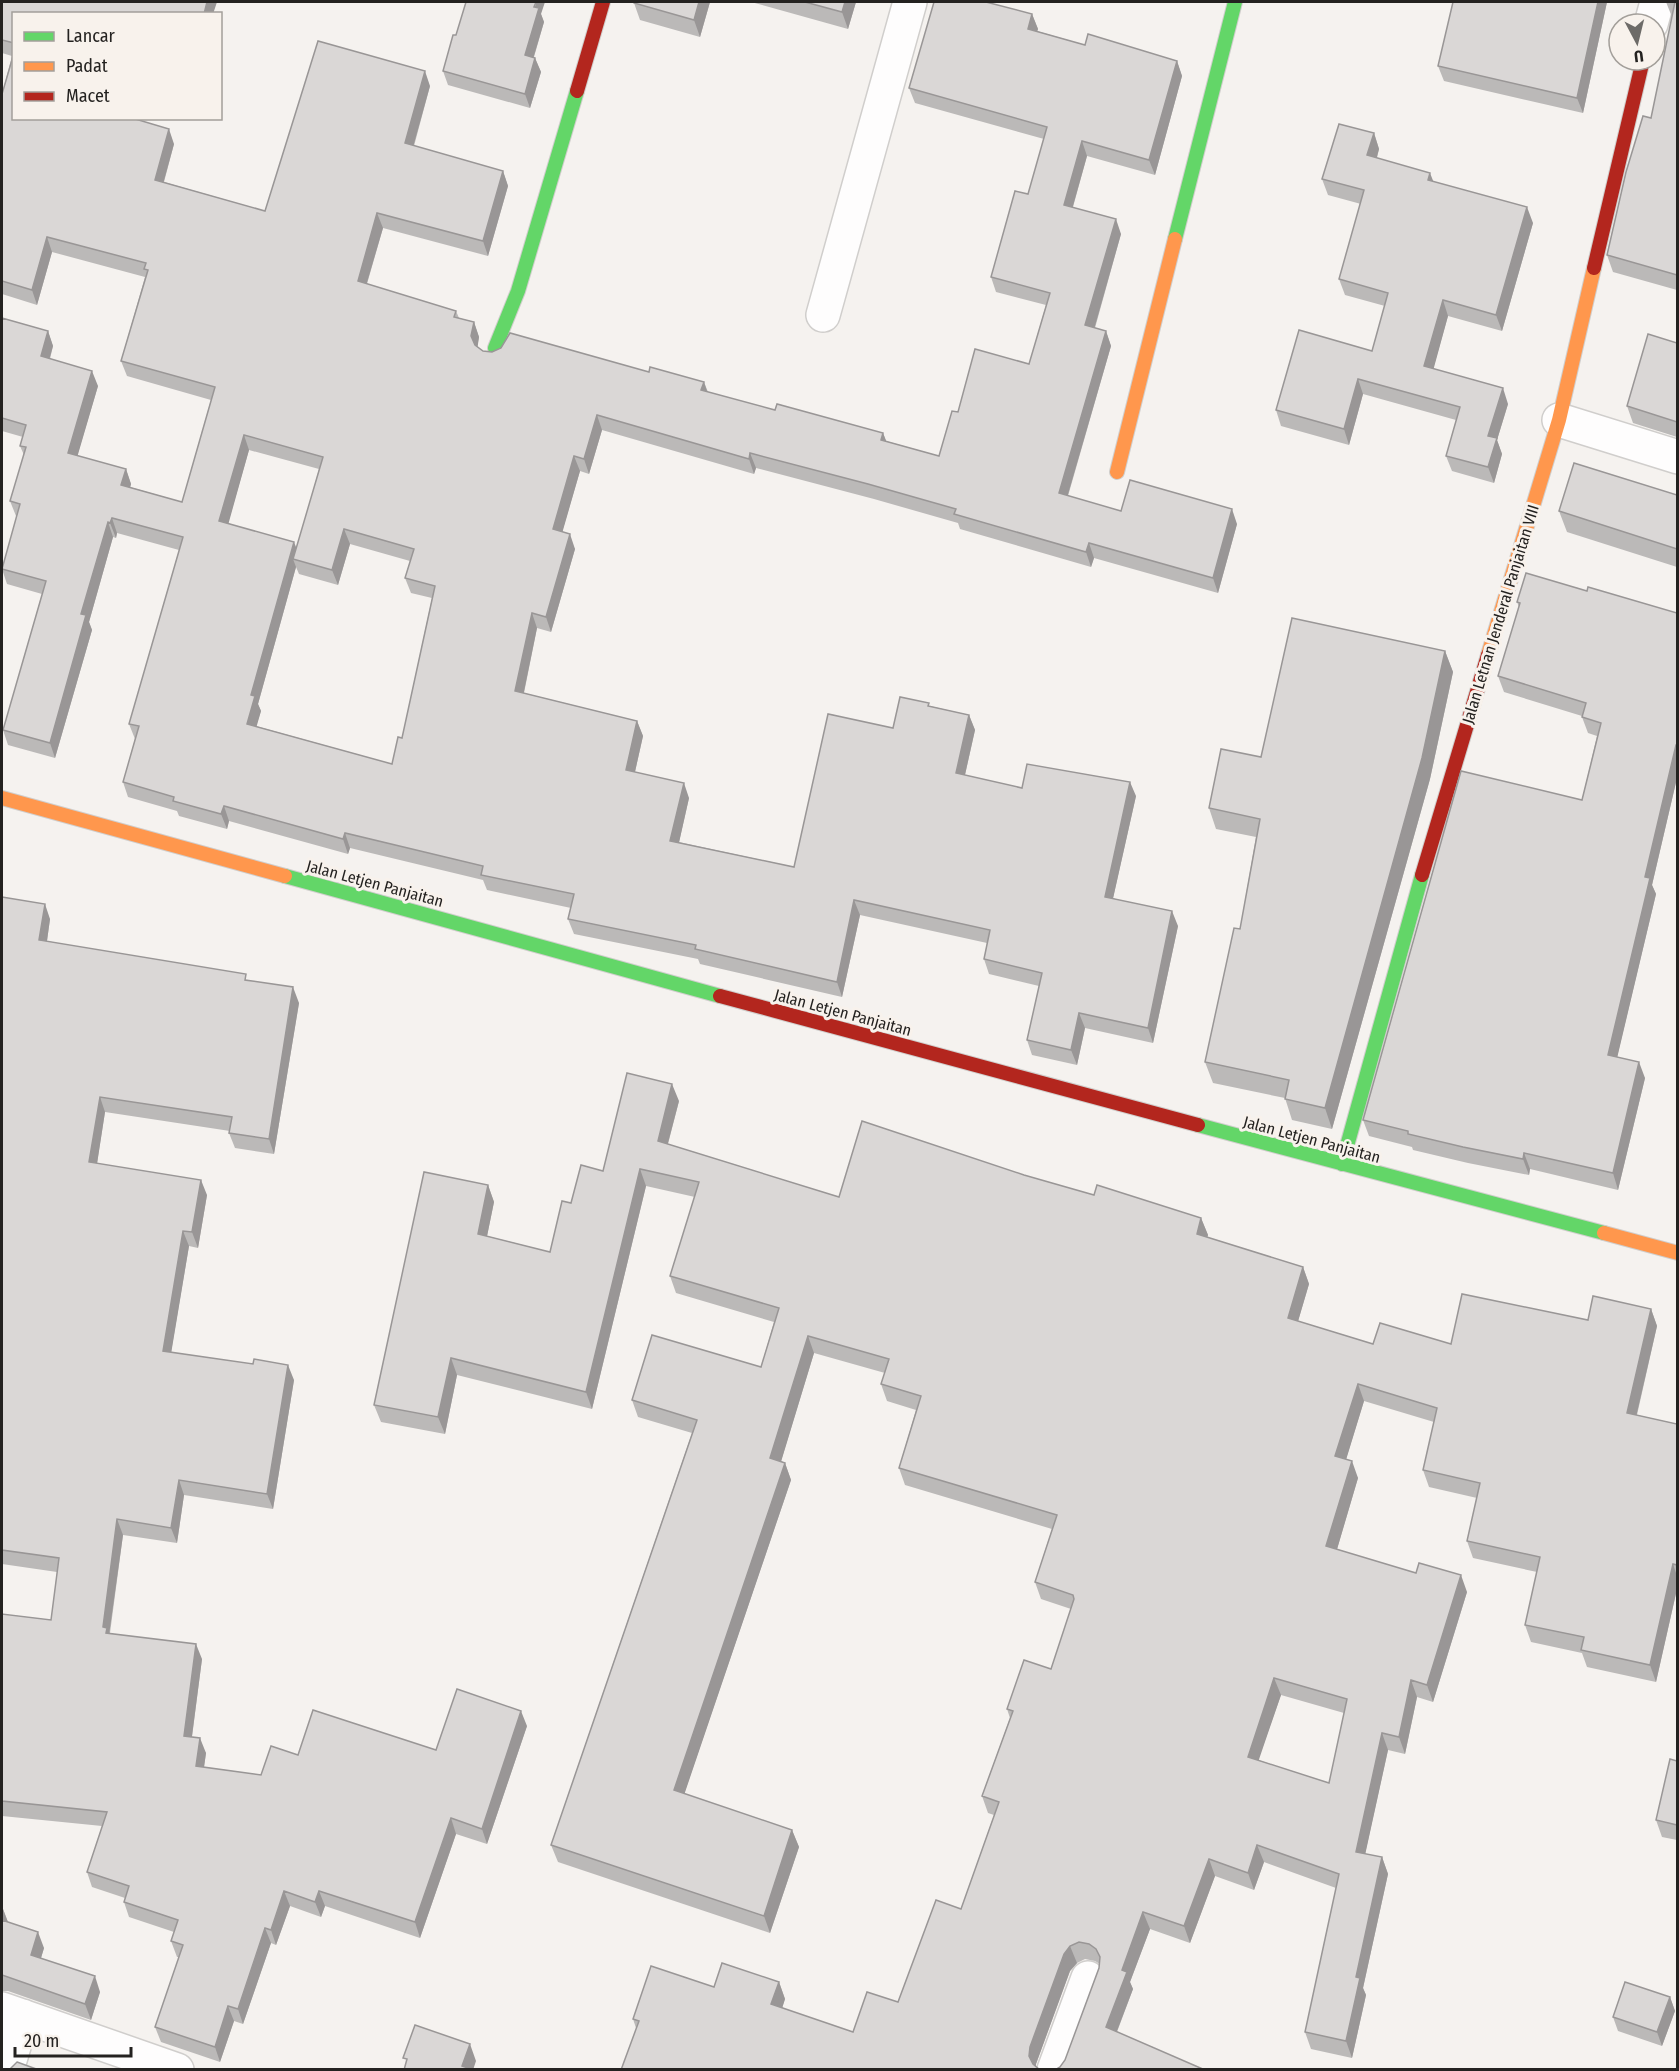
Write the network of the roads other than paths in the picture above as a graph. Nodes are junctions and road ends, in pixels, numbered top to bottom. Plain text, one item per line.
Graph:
1 (603, 2) edge
2 (910, 2) edge
3 (1235, 2) edge
4 (1640, 72) edge
5 (823, 315) dead end
6 (495, 348) edge
7 (1559, 420) junction
8 (1677, 457) edge
9 (1117, 472) dead end
10 (2, 798) edge
11 (1342, 1164) junction
12 (1677, 1253) edge
13 (1088, 1978) dead end
14 (12, 2012) edge
15 (7, 2070) edge
16 (177, 2070) edge
17 (1054, 2070) edge

1 - 6 main road
2 - 5 street
3 - 9 main road
4 - 7 main road, Jalan Letnan Jenderal Panjaitan VIII
7 - 8 street
7 - 11 main road, Jalan Letnan Jenderal Panjaitan VIII
10 - 11 main road, Jalan Letjen Panjaitan
11 - 12 main road, Jalan Letjen Panjaitan
13 - 17 street
14 - 15 street
14 - 16 street

